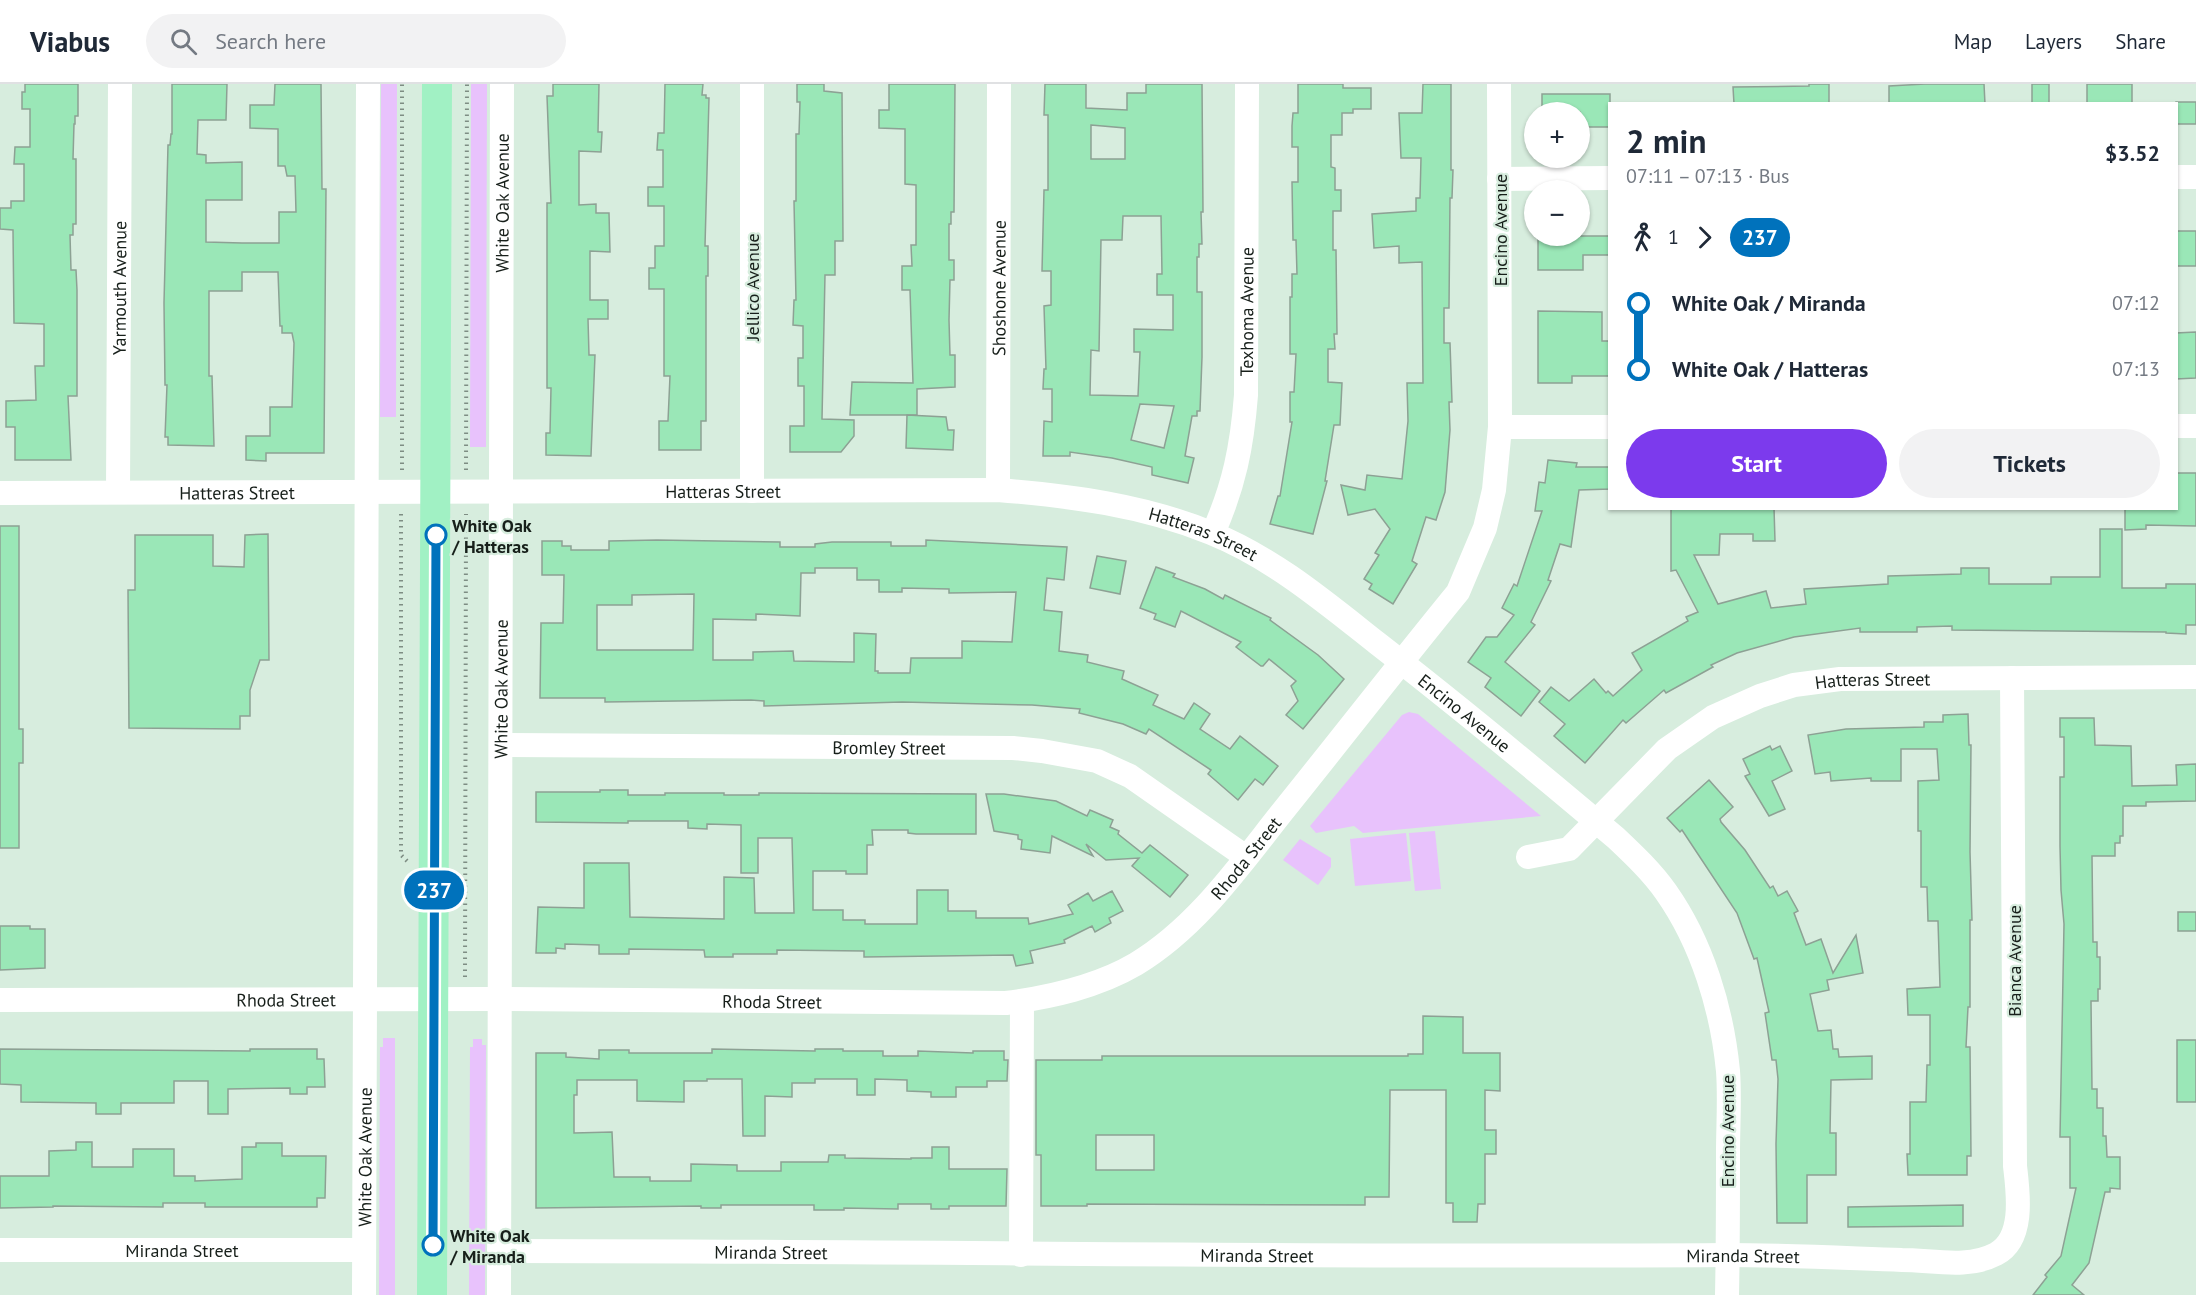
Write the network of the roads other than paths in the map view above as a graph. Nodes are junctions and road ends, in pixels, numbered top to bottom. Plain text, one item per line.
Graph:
1 (120, 84) edge
2 (368, 84) edge
3 (437, 84) edge
4 (502, 84) edge
5 (752, 84) edge
6 (999, 84) edge
7 (1247, 84) edge
8 (1499, 84) edge
9 (2178, 177) edge
10 (2196, 177) edge
11 (1608, 178) edge
12 (1499, 179) junction
13 (2178, 426) edge
14 (2196, 426) edge
15 (1500, 427) junction
16 (1608, 427) edge
17 (998, 490) junction
18 (502, 491) junction
19 (752, 491) junction
20 (118, 492) junction
21 (366, 492) junction
22 (436, 492) junction
23 (0, 493) edge
24 (1213, 533) junction
25 (1401, 662) junction
26 (2196, 677) edge
27 (2012, 678) junction
28 (502, 745) junction
29 (1596, 821) junction
30 (1246, 857) junction
31 (1527, 857) dead end
32 (500, 999) junction
33 (0, 1000) edge
34 (433, 1000) junction
35 (364, 1001) junction
36 (1022, 1001) junction
37 (2010, 1243) joint
38 (0, 1250) edge
39 (364, 1250) junction
40 (499, 1251) junction
41 (1022, 1255) junction
42 (1728, 1255) junction
43 (364, 1295) edge
44 (432, 1295) edge
45 (499, 1295) edge
46 (1727, 1295) edge

1 - 20 street, Yarmouth Avenue
2 - 21 street, White Oak Avenue
3 - 22 main road
4 - 18 street, White Oak Avenue
5 - 19 street, Jellico Avenue
6 - 17 street, Shoshone Avenue
7 - 24 street, Texhoma Avenue
8 - 12 street, Encino Avenue
9 - 10 street
11 - 12 street
12 - 15 street, Encino Avenue
13 - 14 street
15 - 16 street
15 - 25 street, Encino Avenue
17 - 19 street, Hatteras Street
17 - 24 street, Hatteras Street
18 - 19 street, Hatteras Street
18 - 22 street, Hatteras Street
18 - 28 street, White Oak Avenue
20 - 21 street, Hatteras Street
20 - 23 street, Hatteras Street
21 - 22 street, Hatteras Street
21 - 35 street, White Oak Avenue
22 - 34 main road
24 - 25 street, Hatteras Street
25 - 29 street, Encino Avenue
25 - 30 street, Rhoda Street
26 - 27 street, Hatteras Street
27 - 29 street, Hatteras Street
27 - 37 street, Bianca Avenue
28 - 30 street, Bromley Street
28 - 32 street, White Oak Avenue
29 - 31 street, Hatteras Street
29 - 42 street, Encino Avenue
30 - 36 street, Rhoda Street
32 - 34 street, Rhoda Street
32 - 36 street, Rhoda Street
32 - 40 street, White Oak Avenue
33 - 35 street, Rhoda Street
34 - 35 street, Rhoda Street
34 - 44 main road
35 - 39 street, White Oak Avenue
36 - 41 street
37 - 42 street, Miranda Street
38 - 39 street, Miranda Street
39 - 43 street, White Oak Avenue
40 - 41 street, Miranda Street
40 - 45 street, White Oak Avenue
41 - 42 street, Miranda Street
42 - 46 street, Encino Avenue

